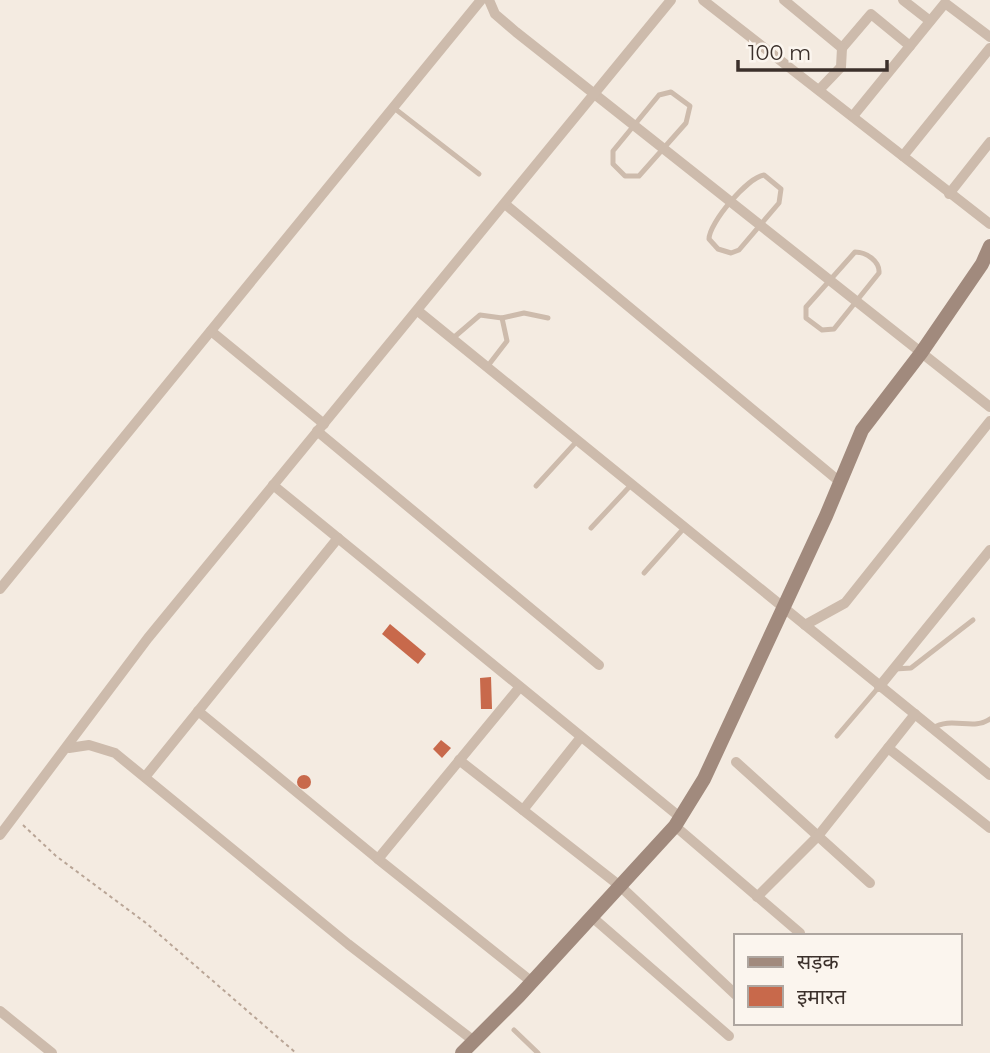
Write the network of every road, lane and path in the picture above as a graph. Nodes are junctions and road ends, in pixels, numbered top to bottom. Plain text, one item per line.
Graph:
1 (481, 0) edge
2 (489, 0) edge
3 (671, 0) edge
4 (703, 0) edge
5 (784, 0) edge
6 (902, 0) edge
7 (930, 21) junction
8 (990, 37) edge
9 (910, 46) junction
10 (842, 48) junction
11 (990, 48) edge
12 (819, 90) junction
13 (595, 93) junction
14 (394, 108) junction
15 (853, 116) junction
16 (633, 124) junction
17 (990, 142) edge
18 (663, 149) junction
19 (903, 156) junction
20 (479, 174) dead end
21 (949, 194) junction
22 (505, 204) junction
23 (730, 204) junction
24 (990, 224) edge
25 (759, 226) junction
26 (990, 246) edge
27 (986, 260) edge
28 (829, 280) junction
29 (857, 302) junction
30 (418, 311) junction
31 (502, 317) junction
32 (548, 318) dead end
33 (211, 331) junction
34 (452, 339) junction
35 (921, 353) junction
36 (488, 367) junction
37 (990, 407) edge
38 (990, 421) edge
39 (320, 427) junction
40 (578, 440) junction
41 (840, 482) junction
42 (632, 484) junction
43 (273, 485) junction
44 (536, 486) dead end
45 (685, 527) junction
46 (591, 528) dead end
47 (338, 538) junction
48 (990, 550) edge
49 (644, 573) dead end
50 (0, 589) edge
51 (784, 608) junction
52 (973, 620) dead end
53 (804, 625) junction
54 (599, 665) dead end
55 (895, 668) junction
56 (879, 687) junction
57 (519, 688) junction
58 (198, 711) junction
59 (915, 714) junction
60 (990, 719) edge
61 (933, 728) junction
62 (837, 736) dead end
63 (581, 737) junction
64 (69, 748) junction
65 (888, 748) junction
66 (459, 760) junction
67 (736, 762) dead end
68 (990, 775) edge
69 (145, 777) junction
70 (523, 810) junction
71 (15, 817) junction
72 (678, 822) junction
73 (990, 828) edge
74 (0, 835) edge
75 (818, 836) junction
76 (378, 859) junction
77 (870, 883) dead end
78 (620, 886) junction
79 (757, 897) junction
80 (592, 917) junction
81 (800, 933) dead end
82 (532, 982) junction
83 (734, 993) edge
84 (0, 1011) edge
85 (514, 1030) dead end
86 (729, 1036) dead end
87 (474, 1041) junction
88 (52, 1053) edge
89 (296, 1053) edge
90 (462, 1053) edge
91 (538, 1053) edge

1 - 14 street
2 - 13 street
3 - 13 street
4 - 12 street
5 - 10 street
6 - 7 street
7 - 8 street
7 - 9 street
9 - 10 street
9 - 15 street
10 - 12 street
11 - 19 street
12 - 15 street
13 - 16 street
13 - 22 street
14 - 20 lane
14 - 33 street
15 - 19 street
16 - 18 street
16 - 18 lane
16 - 18 lane
17 - 21 street
18 - 23 street
19 - 21 street
21 - 24 street
22 - 30 street
22 - 41 street
23 - 25 street
23 - 25 lane
23 - 25 lane
25 - 28 street
26 - 27 main road
27 - 35 main road
28 - 29 street
28 - 29 lane
28 - 29 lane
29 - 35 street
30 - 34 street
30 - 39 street
31 - 32 lane
31 - 34 lane
31 - 36 lane
33 - 39 street
33 - 50 street
34 - 36 street
35 - 37 street
35 - 41 main road
36 - 40 street
38 - 53 street
39 - 43 street
39 - 54 street
40 - 42 street
40 - 44 lane
41 - 51 main road
42 - 45 street
42 - 46 lane
43 - 47 street
43 - 64 street
45 - 49 lane
45 - 51 street
47 - 57 street
47 - 58 street
48 - 55 street
51 - 53 street
51 - 72 main road
52 - 55 lane
53 - 56 street
55 - 56 street
56 - 59 street
56 - 62 lane
57 - 63 street
57 - 66 street
58 - 69 street
58 - 76 street
59 - 61 street
59 - 65 street
60 - 61 lane
61 - 68 street
63 - 70 street
63 - 72 street
64 - 69 street
64 - 71 street
65 - 73 street
65 - 75 street
66 - 70 street
66 - 76 street
67 - 75 street
69 - 87 street
70 - 78 street
71 - 74 street
71 - 89 path
72 - 78 main road
72 - 79 street
75 - 77 street
75 - 79 street
76 - 82 street
78 - 80 main road
78 - 83 street
79 - 81 street
80 - 82 main road
80 - 86 street
82 - 87 main road
84 - 88 street
85 - 91 lane
87 - 90 main road

